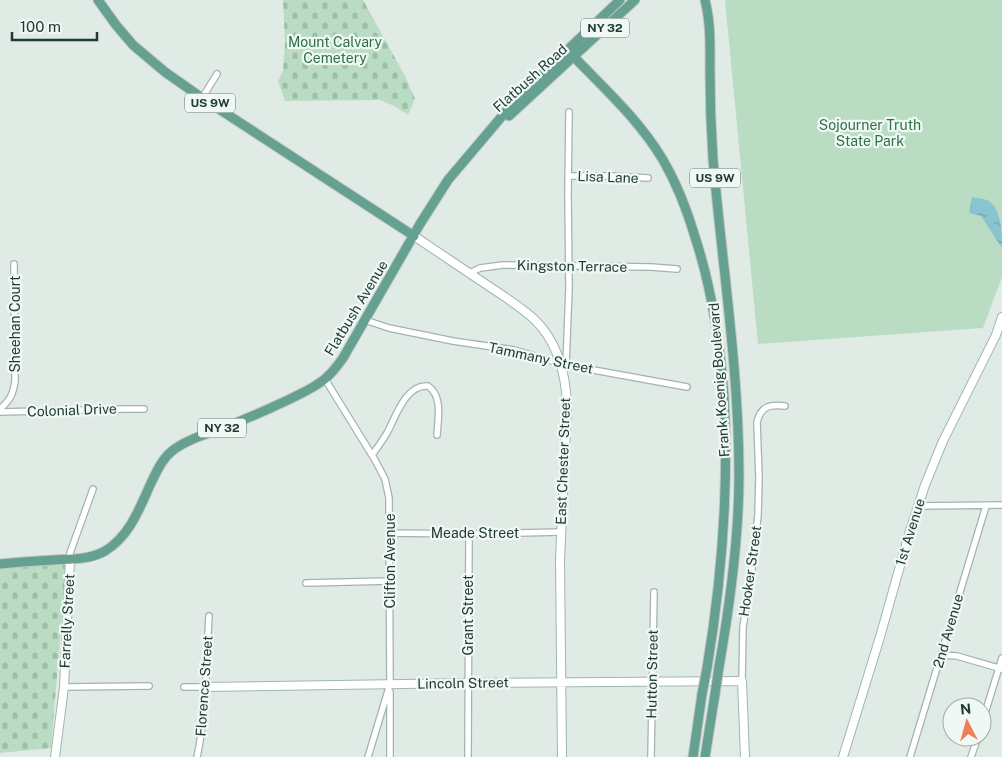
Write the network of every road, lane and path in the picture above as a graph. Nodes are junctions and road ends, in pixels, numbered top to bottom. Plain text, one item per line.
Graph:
1 (98, 0) edge
2 (620, 0) edge
3 (635, 0) edge
4 (705, 0) edge
5 (574, 44) junction
6 (574, 57) junction
7 (217, 74) dead end
8 (202, 98) junction
9 (569, 112) dead end
10 (486, 136) junction
11 (568, 176) junction
12 (648, 178) dead end
13 (441, 190) joint
14 (414, 236) junction
15 (14, 264) dead end
16 (569, 266) junction
17 (677, 268) dead end
18 (470, 273) junction
19 (1002, 317) edge
20 (365, 320) junction
21 (563, 364) junction
22 (326, 379) junction
23 (687, 387) dead end
24 (785, 406) dead end
25 (144, 409) dead end
26 (0, 411) edge
27 (437, 434) dead end
28 (372, 455) junction
29 (93, 489) dead end
30 (1002, 505) edge
31 (918, 506) junction
32 (986, 506) junction
33 (390, 532) junction
34 (560, 532) junction
35 (468, 534) junction
36 (70, 560) junction
37 (0, 564) edge
38 (390, 581) junction
39 (306, 583) dead end
40 (654, 592) dead end
41 (209, 616) dead end
42 (942, 655) junction
43 (1002, 658) edge
44 (1000, 668) edge
45 (652, 681) junction
46 (742, 681) junction
47 (562, 682) junction
48 (468, 683) junction
49 (390, 684) junction
50 (149, 686) dead end
51 (64, 687) junction
52 (184, 687) dead end
53 (205, 687) junction
54 (991, 697) edge
55 (55, 757) edge
56 (197, 757) edge
57 (368, 757) edge
58 (390, 757) edge
59 (468, 757) edge
60 (562, 757) edge
61 (651, 757) edge
62 (693, 757) edge
63 (705, 757) edge
64 (745, 757) edge
65 (843, 757) edge
66 (910, 757) edge

1 - 8 main road, US 9W
2 - 5 main road, Flatbush Road
3 - 6 main road, Flatbush Road / NY 32
4 - 63 main road, Frank Koenig Boulevard / US 9W, bridge
5 - 6 main road
5 - 10 main road, Flatbush Road
6 - 10 main road, Flatbush Road
6 - 62 main road, Frank Koenig Boulevard / US 9W, bridge
7 - 8 street
8 - 14 main road, US 9W
9 - 11 street, East Chester Street
10 - 13 main road, Flatbush Road
11 - 12 street, Lisa Lane
11 - 16 street, East Chester Street
13 - 14 main road, Flatbush Avenue
14 - 18 street, East Chester Street
14 - 20 main road, Flatbush Avenue / NY 32
15 - 26 street, Sheehan Court
16 - 17 street, Kingston Terrace
16 - 18 street, Kingston Terrace
16 - 21 street, East Chester Street
18 - 21 street, East Chester Street
19 - 31 street, 1st Avenue
20 - 21 street, Tammany Street
20 - 22 main road, Flatbush Avenue / NY 32
21 - 23 street, Tammany Street
21 - 34 street, East Chester Street
22 - 28 street, Clifton Avenue
22 - 36 main road, Flatbush Avenue / NY 32
24 - 46 street, Hooker Street
25 - 26 street, Colonial Drive
27 - 28 street
28 - 33 street, Clifton Avenue
29 - 36 street, Farrelly Street
30 - 32 street
31 - 32 street
31 - 65 street, 1st Avenue
32 - 42 street, 2nd Avenue
33 - 35 street, Meade Street
33 - 38 street, Clifton Avenue
34 - 35 street, Meade Street
34 - 47 street, East Chester Street
35 - 48 street, Grant Street
36 - 37 main road, Flatbush Avenue / NY 32
36 - 51 street, Farrelly Street
38 - 39 street
38 - 49 street, Clifton Avenue
40 - 45 street, Hutton Street
41 - 53 street, Florence Street
42 - 44 street
42 - 66 street, 2nd Avenue
43 - 44 street
44 - 54 street
45 - 46 street, Lincoln Street
45 - 47 street, Lincoln Street
45 - 61 street, Hutton Street
46 - 64 street, Hooker Street
47 - 48 street, Lincoln Street
47 - 60 street, East Chester Street
48 - 49 street, Lincoln Street
48 - 59 street, Grant Street
49 - 53 street, Lincoln Street
49 - 57 street, Clifton Avenue
49 - 58 street
50 - 51 street
51 - 55 street, Farrelly Street
52 - 53 street, Lincoln Street
53 - 56 street, Florence Street

